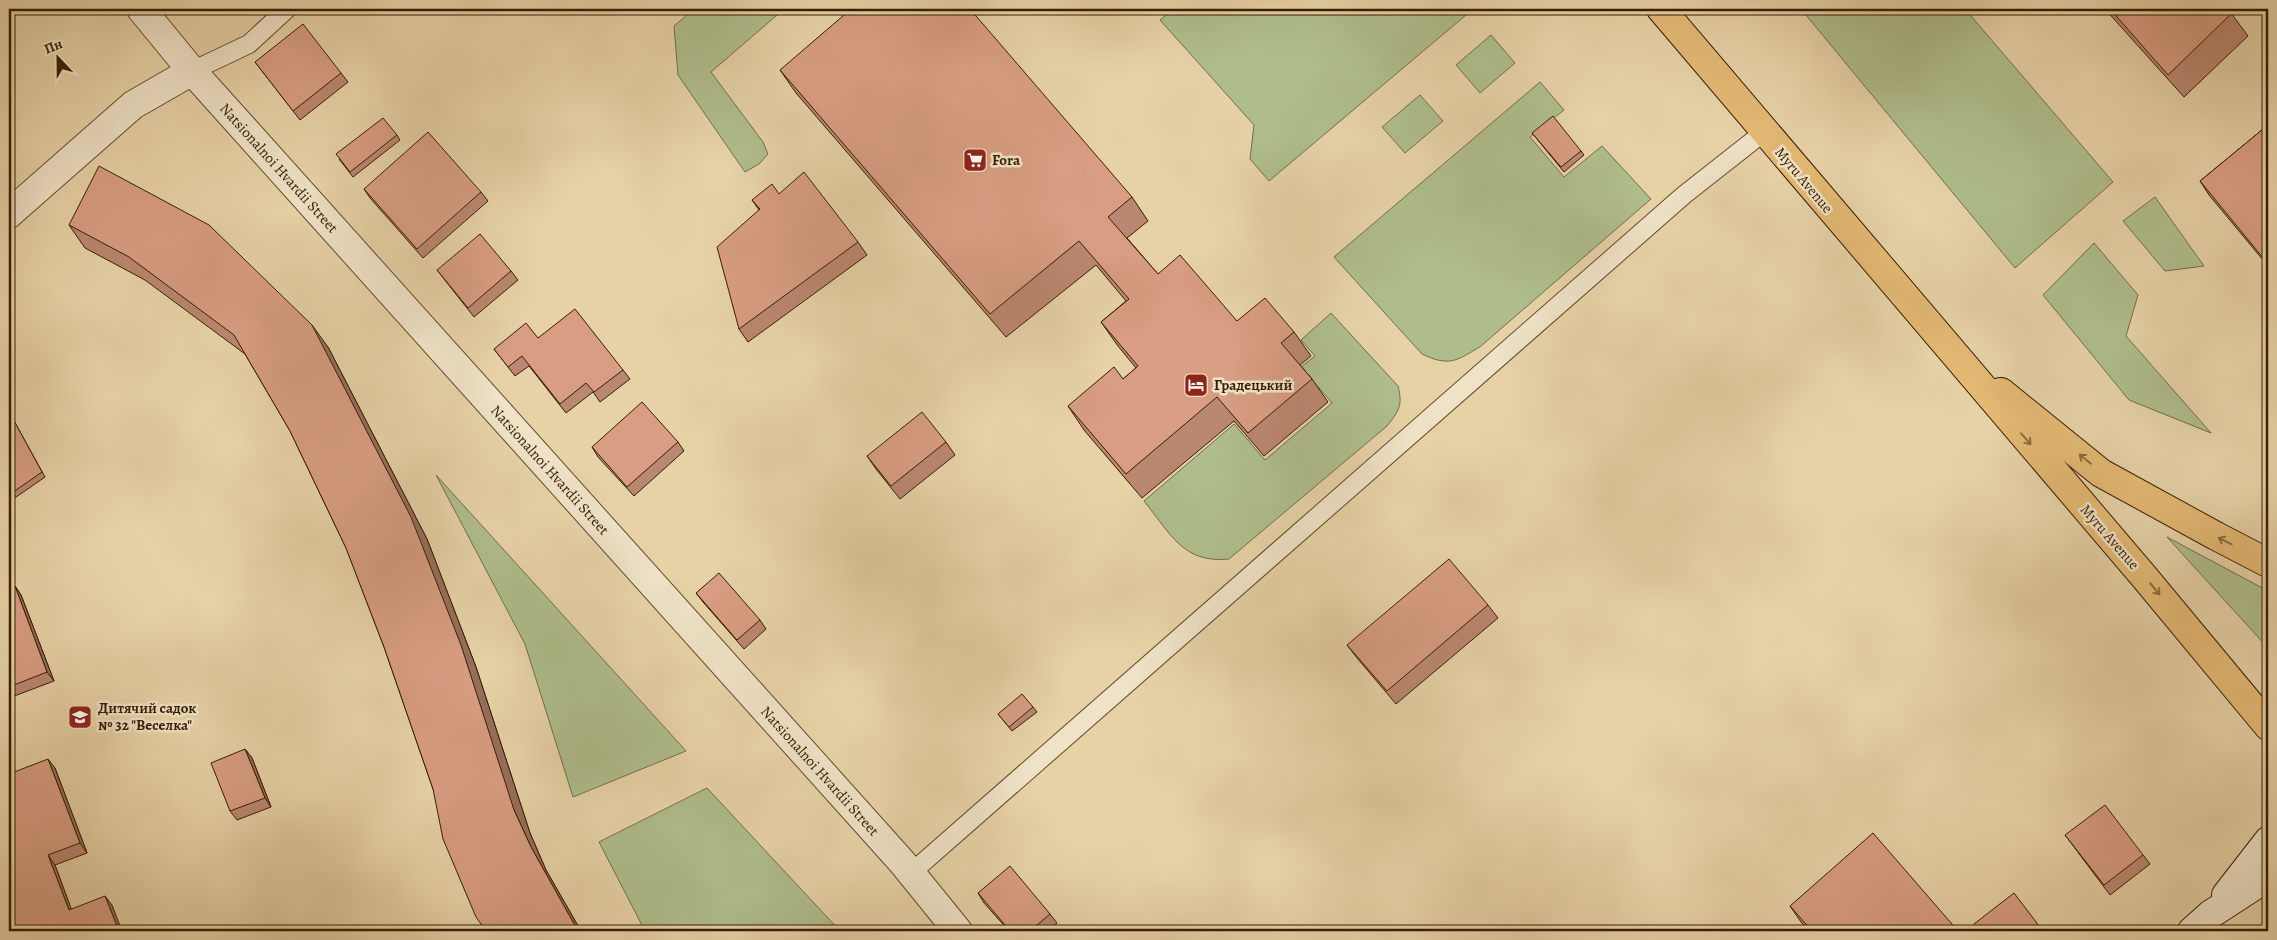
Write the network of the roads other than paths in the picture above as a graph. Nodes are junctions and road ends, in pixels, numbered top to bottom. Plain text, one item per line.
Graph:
1 (141, 9) edge
2 (287, 9) edge
3 (1661, 9) edge
4 (192, 71) junction
5 (1764, 132) junction
6 (9, 214) edge
7 (1949, 349) junction
8 (2268, 563) edge
9 (2268, 726) edge
10 (2268, 841) edge
11 (911, 873) junction
12 (2268, 877) edge
13 (2202, 923) edge
14 (958, 931) edge

1 - 4 street, Natsionalnoi Hvardii Street
2 - 4 lane
3 - 5 main road, Myru Avenue
4 - 6 street
4 - 11 street, Natsionalnoi Hvardii Street
5 - 7 main road, Myru Avenue
5 - 11 lane
8 -> 7 main road, Myru Avenue
7 -> 9 main road, Myru Avenue
10 - 13 street
11 - 14 street, Natsionalnoi Hvardii Street
12 - 13 street

